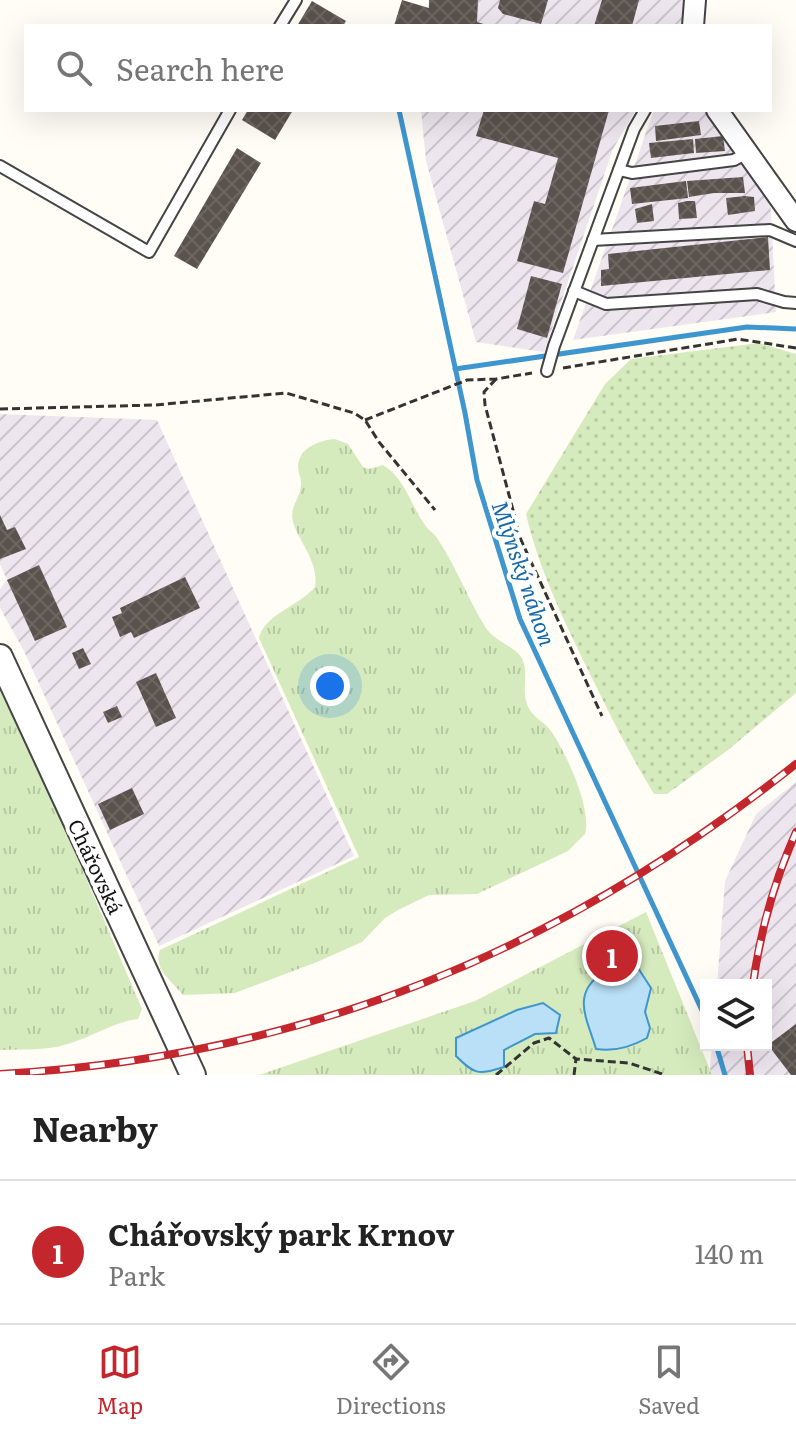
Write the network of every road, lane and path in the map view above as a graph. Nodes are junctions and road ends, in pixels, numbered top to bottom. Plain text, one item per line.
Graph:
1 (296, 0) edge
2 (695, 0) edge
3 (281, 24) edge
4 (693, 24) edge
5 (229, 112) edge
6 (644, 112) edge
7 (718, 112) edge
8 (747, 153) junction
9 (0, 166) edge
10 (619, 170) junction
11 (796, 221) edge
12 (593, 240) junction
13 (796, 241) edge
14 (574, 291) junction
15 (796, 303) edge
16 (796, 348) edge
17 (548, 368) junction
18 (496, 379) junction
19 (0, 409) edge
20 (365, 420) junction
21 (435, 510) dead end
22 (0, 657) edge
23 (602, 716) dead end
24 (576, 1059) junction
25 (193, 1075) edge
26 (496, 1075) edge
27 (574, 1075) edge
28 (665, 1075) edge

1 - 3 lane
2 - 4 street
5 - 9 lane
6 - 10 lane
7 - 8 street
8 - 10 lane
8 - 11 street
10 - 12 lane
12 - 13 lane
12 - 14 lane
14 - 15 lane
14 - 17 lane
16 - 17 path
17 - 18 path
18 - 20 path
18 - 23 path
19 - 20 path
20 - 21 path
22 - 25 street, Chářovská
24 - 26 path
24 - 27 path
24 - 28 path

